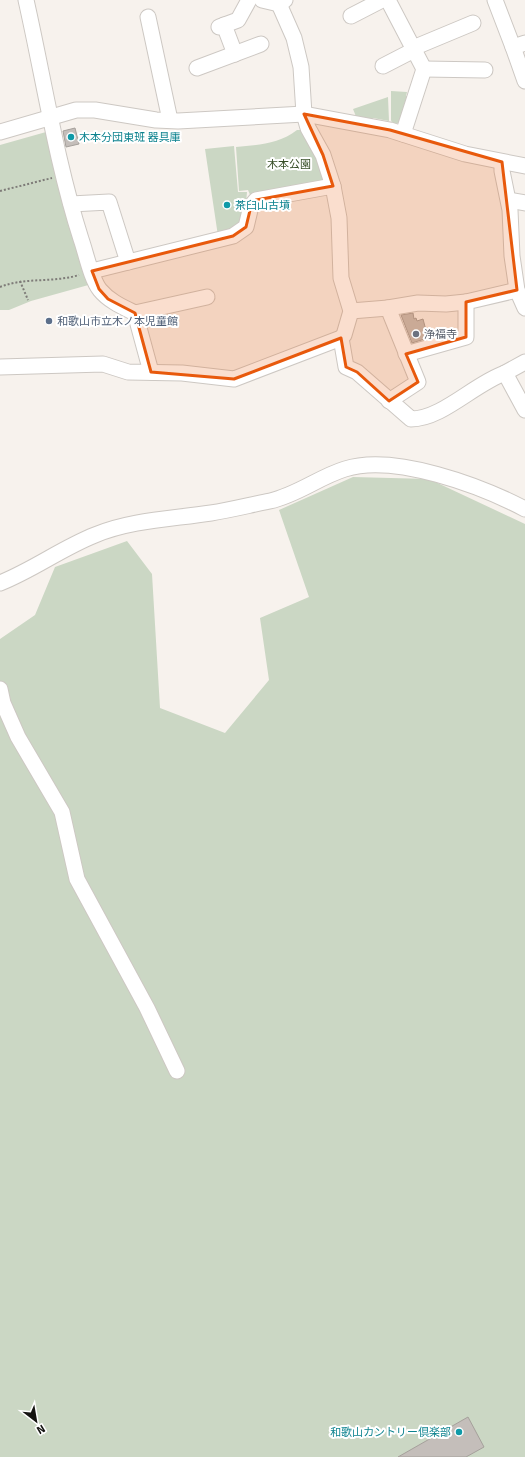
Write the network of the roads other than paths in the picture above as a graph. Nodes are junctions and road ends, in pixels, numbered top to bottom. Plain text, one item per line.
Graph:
1 (26, 0) edge
2 (249, 0) edge
3 (262, 0) edge
4 (382, 0) edge
5 (388, 0) edge
6 (495, 0) edge
7 (281, 1) edge
8 (351, 16) dead end
9 (148, 17) dead end
10 (473, 23) dead end
11 (261, 44) dead end
12 (519, 45) edge
13 (413, 49) junction
14 (235, 54) junction
15 (383, 66) dead end
16 (197, 68) dead end
17 (424, 69) junction
18 (485, 70) dead end
19 (525, 81) edge
20 (304, 114) junction
21 (50, 117) junction
22 (170, 120) junction
23 (0, 132) edge
24 (403, 134) junction
25 (525, 166) edge
26 (502, 167) junction
27 (333, 186) junction
28 (509, 200) junction
29 (525, 202) edge
30 (71, 204) junction
31 (128, 262) junction
32 (92, 271) junction
33 (517, 290) junction
34 (207, 297) dead end
35 (466, 302) junction
36 (388, 308) junction
37 (525, 308) edge
38 (351, 311) junction
39 (135, 314) junction
40 (341, 338) junction
41 (406, 354) junction
42 (525, 362) edge
43 (0, 367) edge
44 (151, 372) junction
45 (505, 373) junction
46 (389, 401) junction
47 (525, 410) edge
48 (525, 509) edge
49 (0, 583) edge
50 (0, 689) edge
51 (177, 1071) dead end

1 - 21 street
2 - 14 street
3 - 7 street
4 - 8 street
5 - 13 street
6 - 12 street
7 - 20 street
9 - 22 street
10 - 13 street
11 - 14 street
12 - 19 street
13 - 15 street
13 - 17 street
14 - 16 street
17 - 18 street
17 - 24 street
20 - 22 street
20 - 24 street
20 - 27 street
21 - 22 street
21 - 23 street
21 - 30 street
24 - 26 street
25 - 26 street
26 - 28 street
27 - 31 street
27 - 38 street
28 - 29 street
28 - 33 street
30 - 31 street
30 - 32 street
31 - 32 street
32 - 39 street
33 - 35 street
33 - 37 street
34 - 39 street
35 - 36 street
35 - 41 street
36 - 38 street
36 - 41 street
38 - 40 street
39 - 44 street
40 - 44 street
40 - 46 street
41 - 46 street
42 - 45 street
43 - 44 street
45 - 46 street
45 - 47 street
48 - 49 street
50 - 51 street

